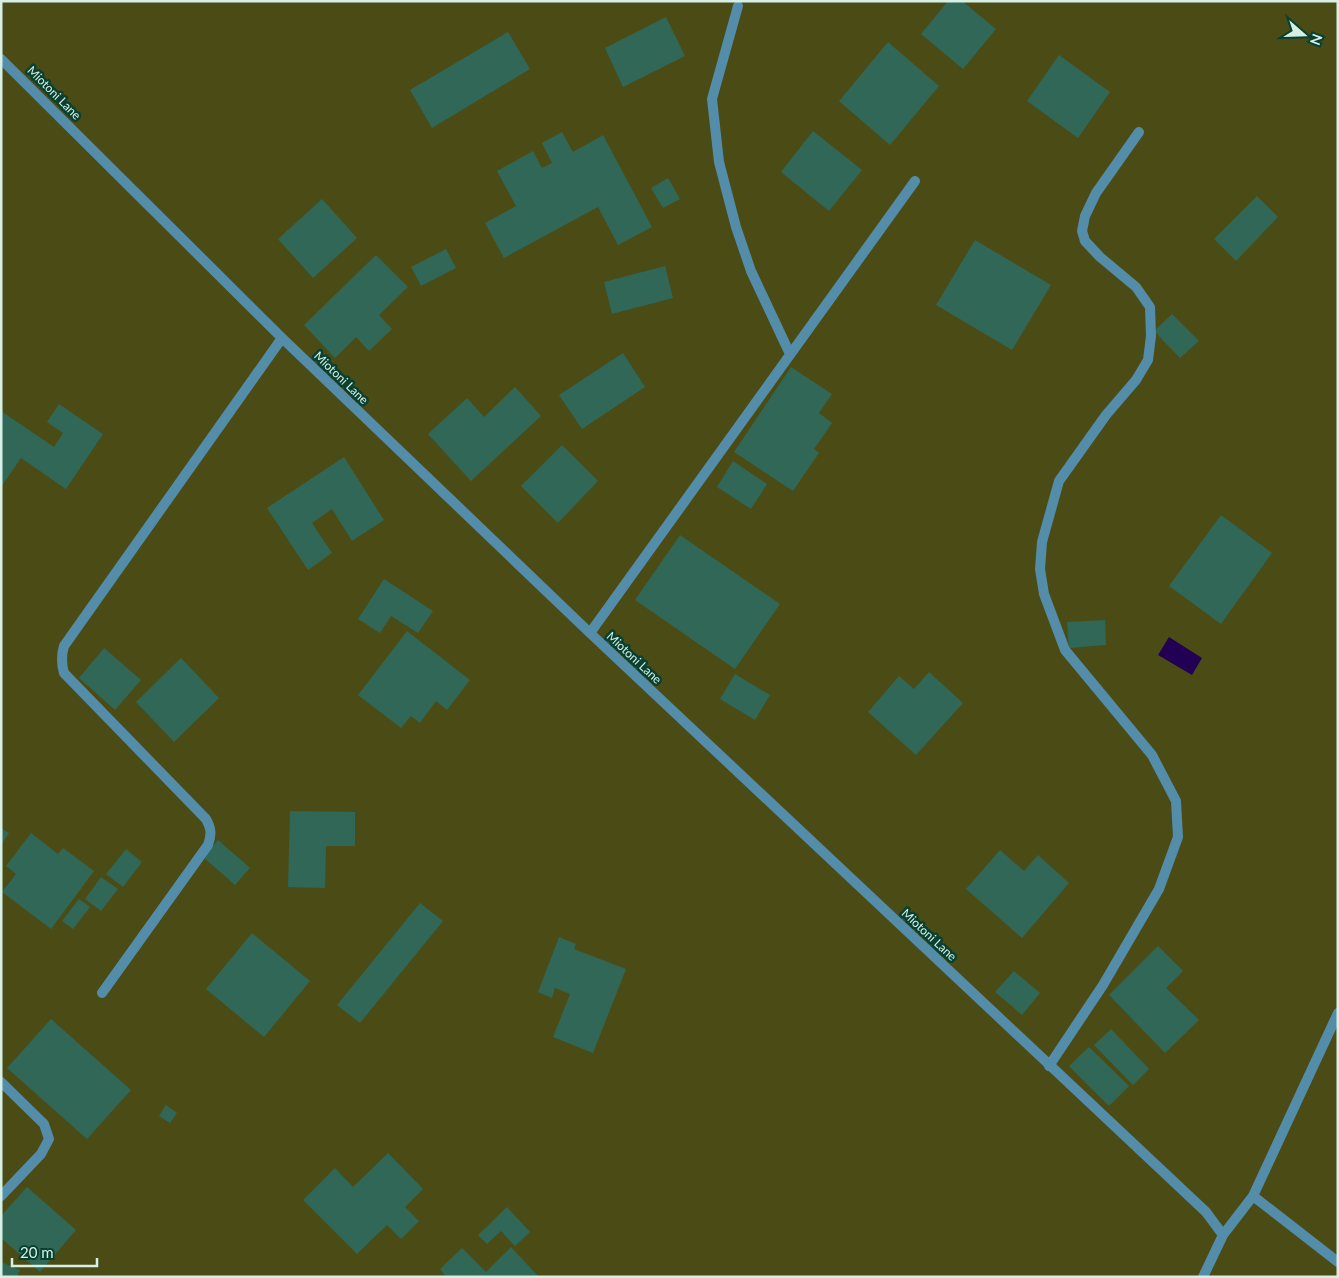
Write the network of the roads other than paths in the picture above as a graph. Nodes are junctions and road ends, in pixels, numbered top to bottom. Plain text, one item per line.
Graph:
1 (738, 6) dead end
2 (1, 59) edge
3 (1139, 132) dead end
4 (915, 181) dead end
5 (282, 338) junction
6 (790, 354) junction
7 (590, 634) junction
8 (102, 993) dead end
9 (1338, 1013) edge
10 (1049, 1066) junction
11 (1, 1082) edge
12 (1, 1196) edge
13 (1253, 1196) junction
14 (1223, 1235) junction
15 (1338, 1262) edge
16 (1202, 1277) edge

1 - 6 street
2 - 5 street, Miotoni Lane
3 - 10 street
4 - 6 street
5 - 7 street, Miotoni Lane
5 - 8 street
6 - 7 street
7 - 10 street, Miotoni Lane
9 - 13 street
10 - 14 street, Miotoni Lane
11 - 12 street
13 - 14 street
13 - 15 street
14 - 16 street

